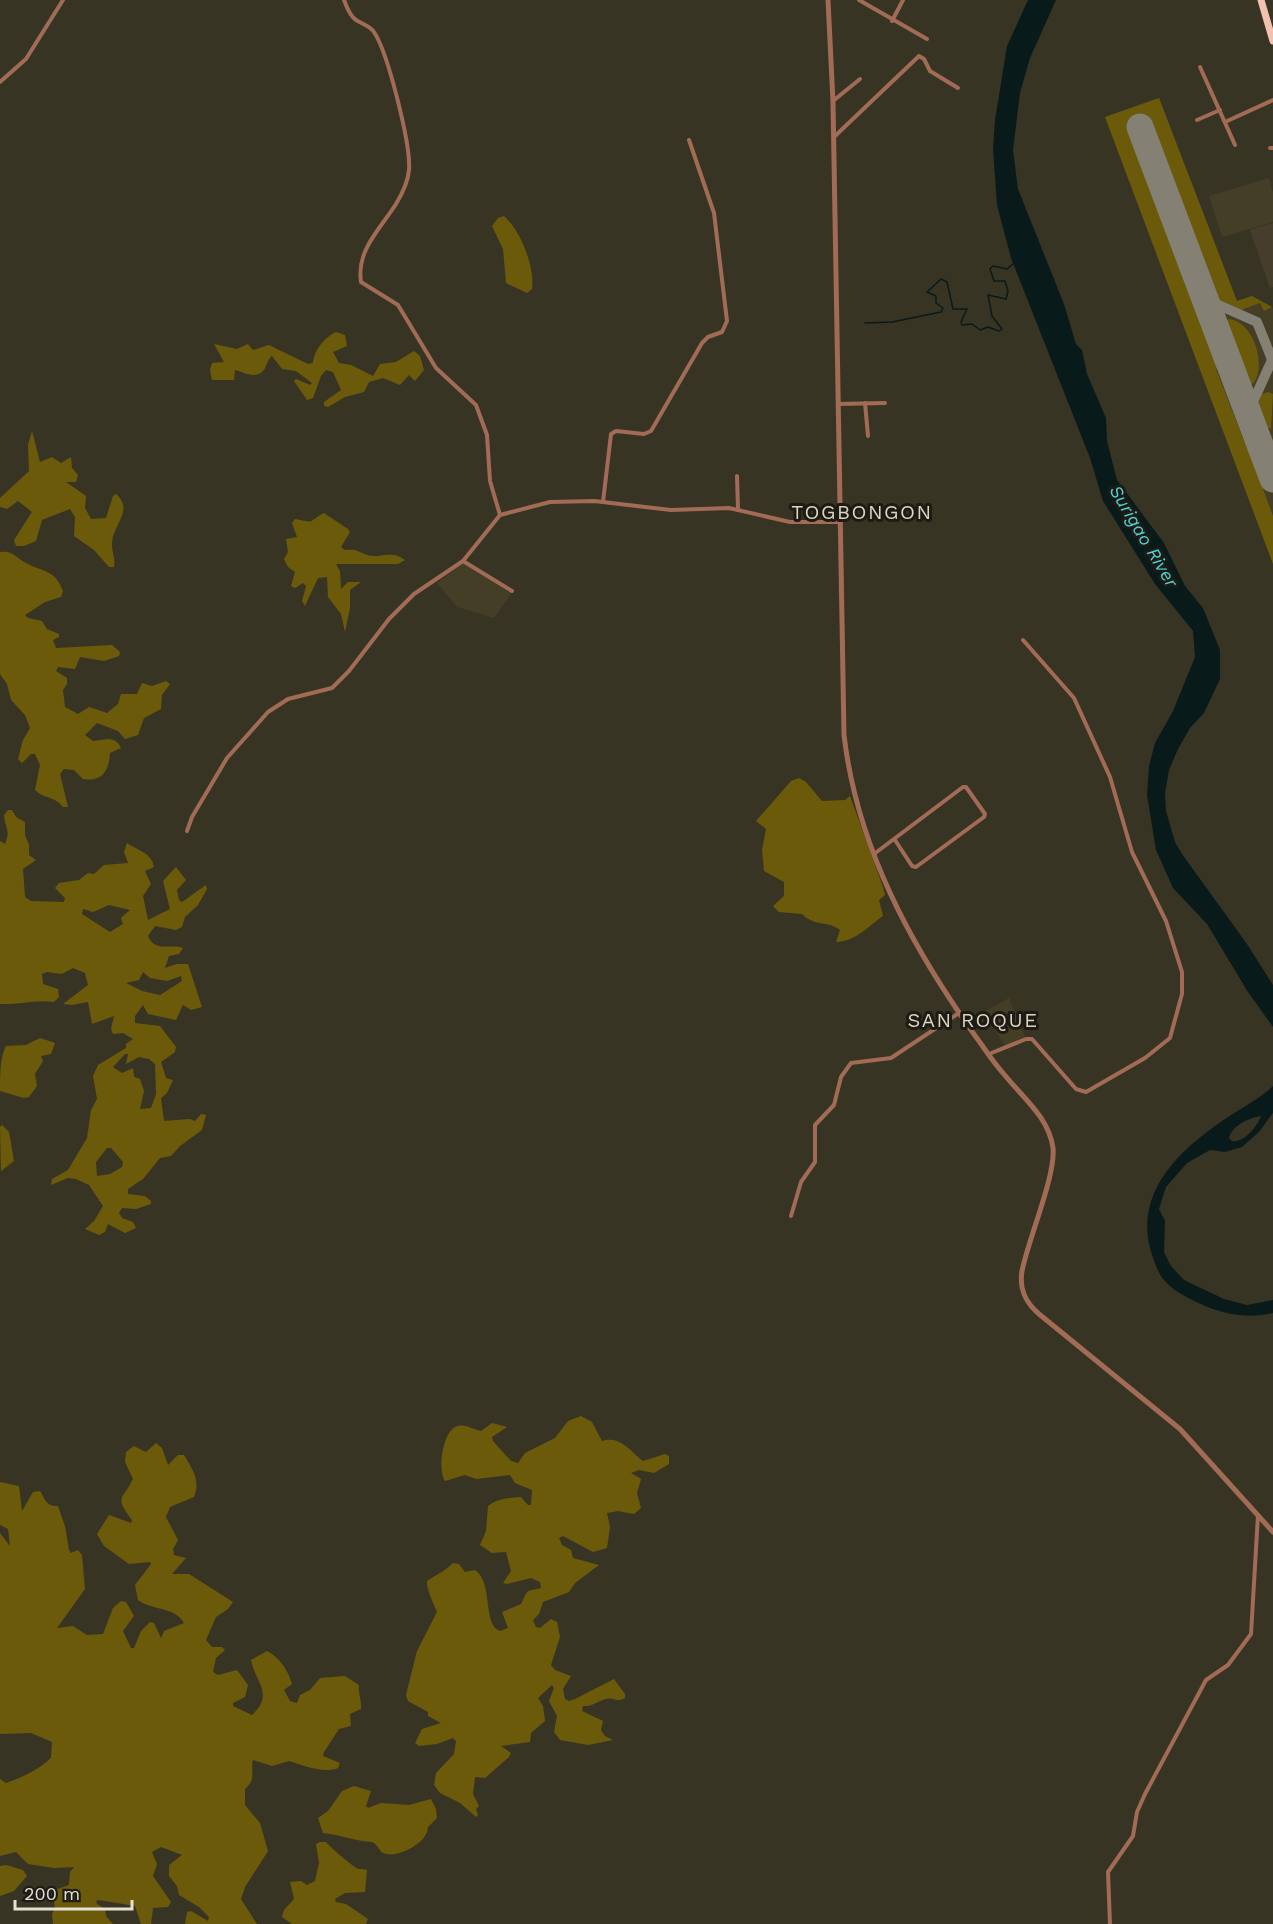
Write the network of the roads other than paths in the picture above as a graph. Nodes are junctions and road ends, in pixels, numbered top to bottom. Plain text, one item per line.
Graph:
1 (63, 0) edge
2 (344, 0) edge
3 (828, 0) edge
4 (858, 0) edge
5 (872, 0) edge
6 (903, 0) edge
7 (1261, 0) edge
8 (868, 6) junction
9 (892, 21) junction
10 (927, 39) dead end
11 (1273, 41) edge
12 (1200, 67) dead end
13 (860, 78) dead end
14 (0, 82) edge
15 (958, 88) dead end
16 (1273, 100) edge
17 (833, 102) junction
18 (1220, 110) junction
19 (1197, 120) dead end
20 (1225, 122) junction
21 (833, 137) junction
22 (689, 140) dead end
23 (1235, 145) dead end
24 (885, 403) dead end
25 (839, 404) junction
26 (865, 404) junction
27 (868, 436) dead end
28 (737, 476) dead end
29 (603, 502) junction
30 (738, 509) junction
31 (500, 515) junction
32 (841, 522) junction
33 (463, 561) junction
34 (512, 591) dead end
35 (1023, 640) dead end
36 (188, 831) dead end
37 (895, 840) junction
38 (874, 854) junction
39 (959, 1013) junction
40 (989, 1054) junction
41 (791, 1216) dead end
42 (1258, 1515) junction
43 (1273, 1532) edge
44 (1110, 1924) edge

1 - 14 street
2 - 31 street
3 - 17 street
4 - 8 street
5 - 8 street
6 - 9 street
7 - 11 highway
8 - 9 street
9 - 10 street
12 - 18 street
13 - 17 street
15 - 21 street
16 - 20 street
17 - 21 street
18 - 19 street
18 - 20 street
20 - 23 street
21 - 25 street
22 - 29 street
24 - 26 street
25 - 26 street
25 - 32 street
26 - 27 street
28 - 30 street
29 - 30 street
29 - 31 street
30 - 32 street
31 - 33 street
32 - 38 street
33 - 34 street
33 - 36 street
35 - 40 street
37 - 37 street
37 - 38 street
38 - 39 street
39 - 40 street
39 - 41 street
40 - 42 street
42 - 43 street
42 - 44 street

